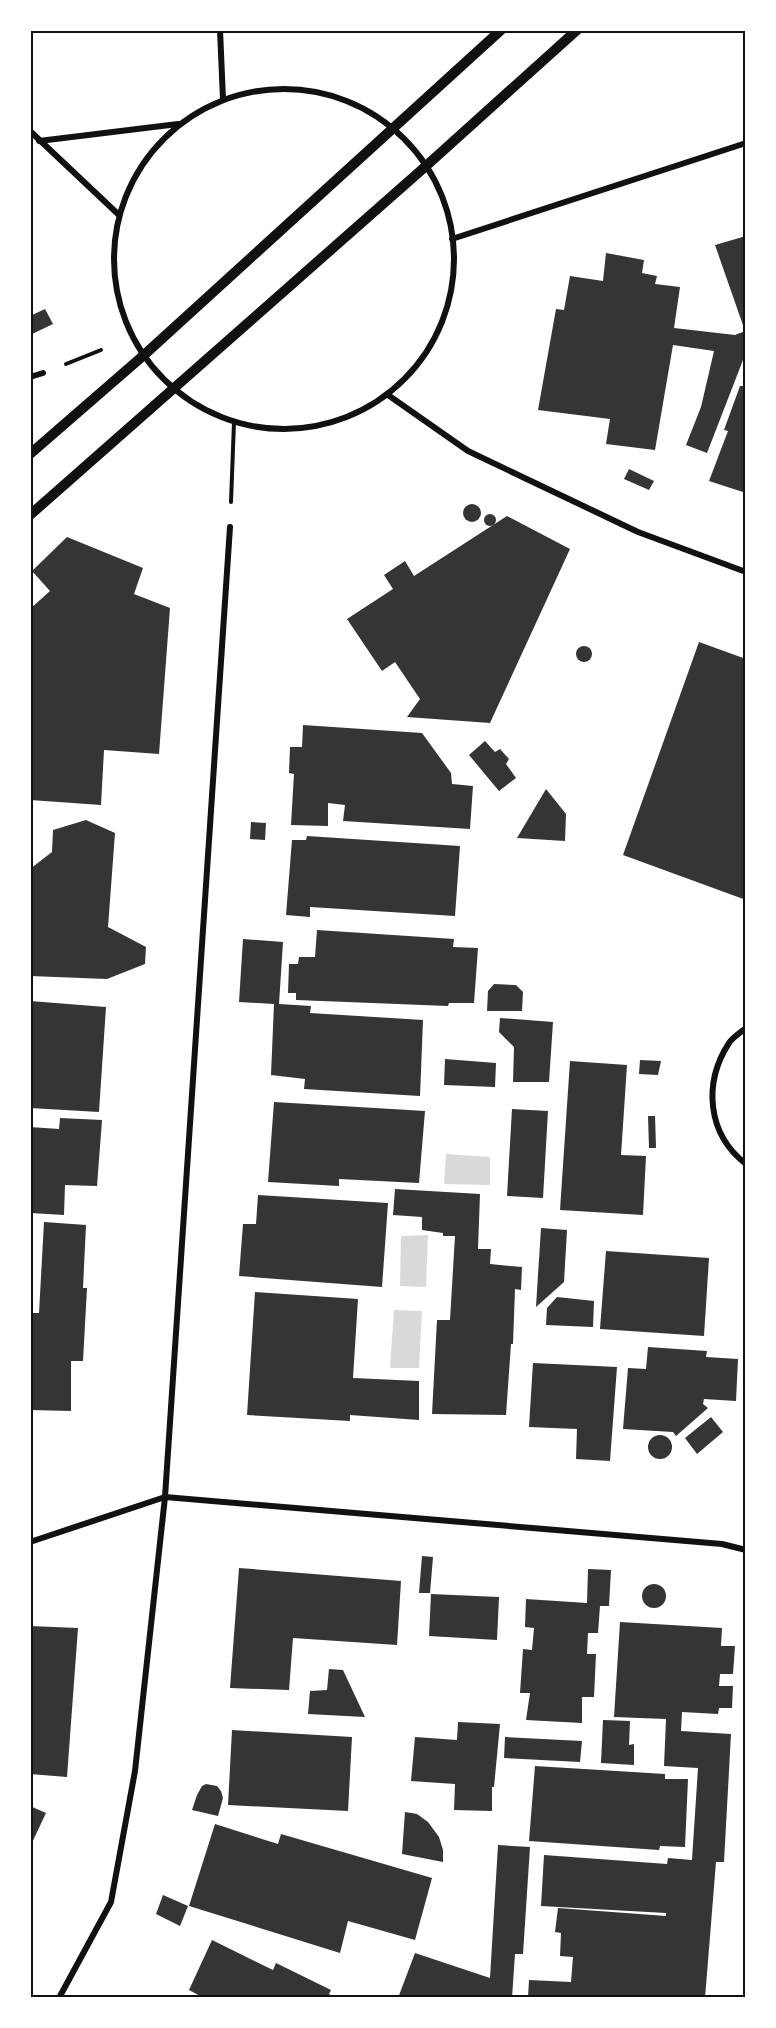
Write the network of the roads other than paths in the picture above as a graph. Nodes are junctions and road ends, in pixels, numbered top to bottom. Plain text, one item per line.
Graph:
1 (220, 30) edge
2 (501, 30) edge
3 (577, 30) edge
4 (223, 99) junction
5 (179, 124) junction
6 (393, 129) junction
7 (30, 130) edge
8 (39, 141) junction
9 (746, 143) edge
10 (426, 166) junction
11 (119, 215) junction
12 (452, 239) junction
13 (144, 355) junction
14 (43, 373) road end
15 (30, 377) edge
16 (173, 388) junction
17 (388, 395) junction
18 (30, 454) edge
19 (30, 515) edge
20 (230, 527) road end
21 (746, 572) edge
22 (746, 1028) edge
23 (746, 1164) edge
24 (165, 1497) junction
25 (30, 1542) edge
26 (746, 1550) edge
27 (59, 1998) edge

1 - 4 street
2 - 6 street
3 - 10 street
4 - 5 street
4 - 6 street
5 - 8 street
5 - 11 street
6 - 10 street
6 - 13 street
7 - 8 street
8 - 11 street
9 - 12 street
10 - 12 street
10 - 16 street
11 - 13 street
12 - 17 street
13 - 16 street
13 - 18 street
14 - 15 street
16 - 17 street
16 - 19 street
17 - 21 street
20 - 24 street
22 - 23 street
24 - 25 street
24 - 26 street
24 - 27 street

